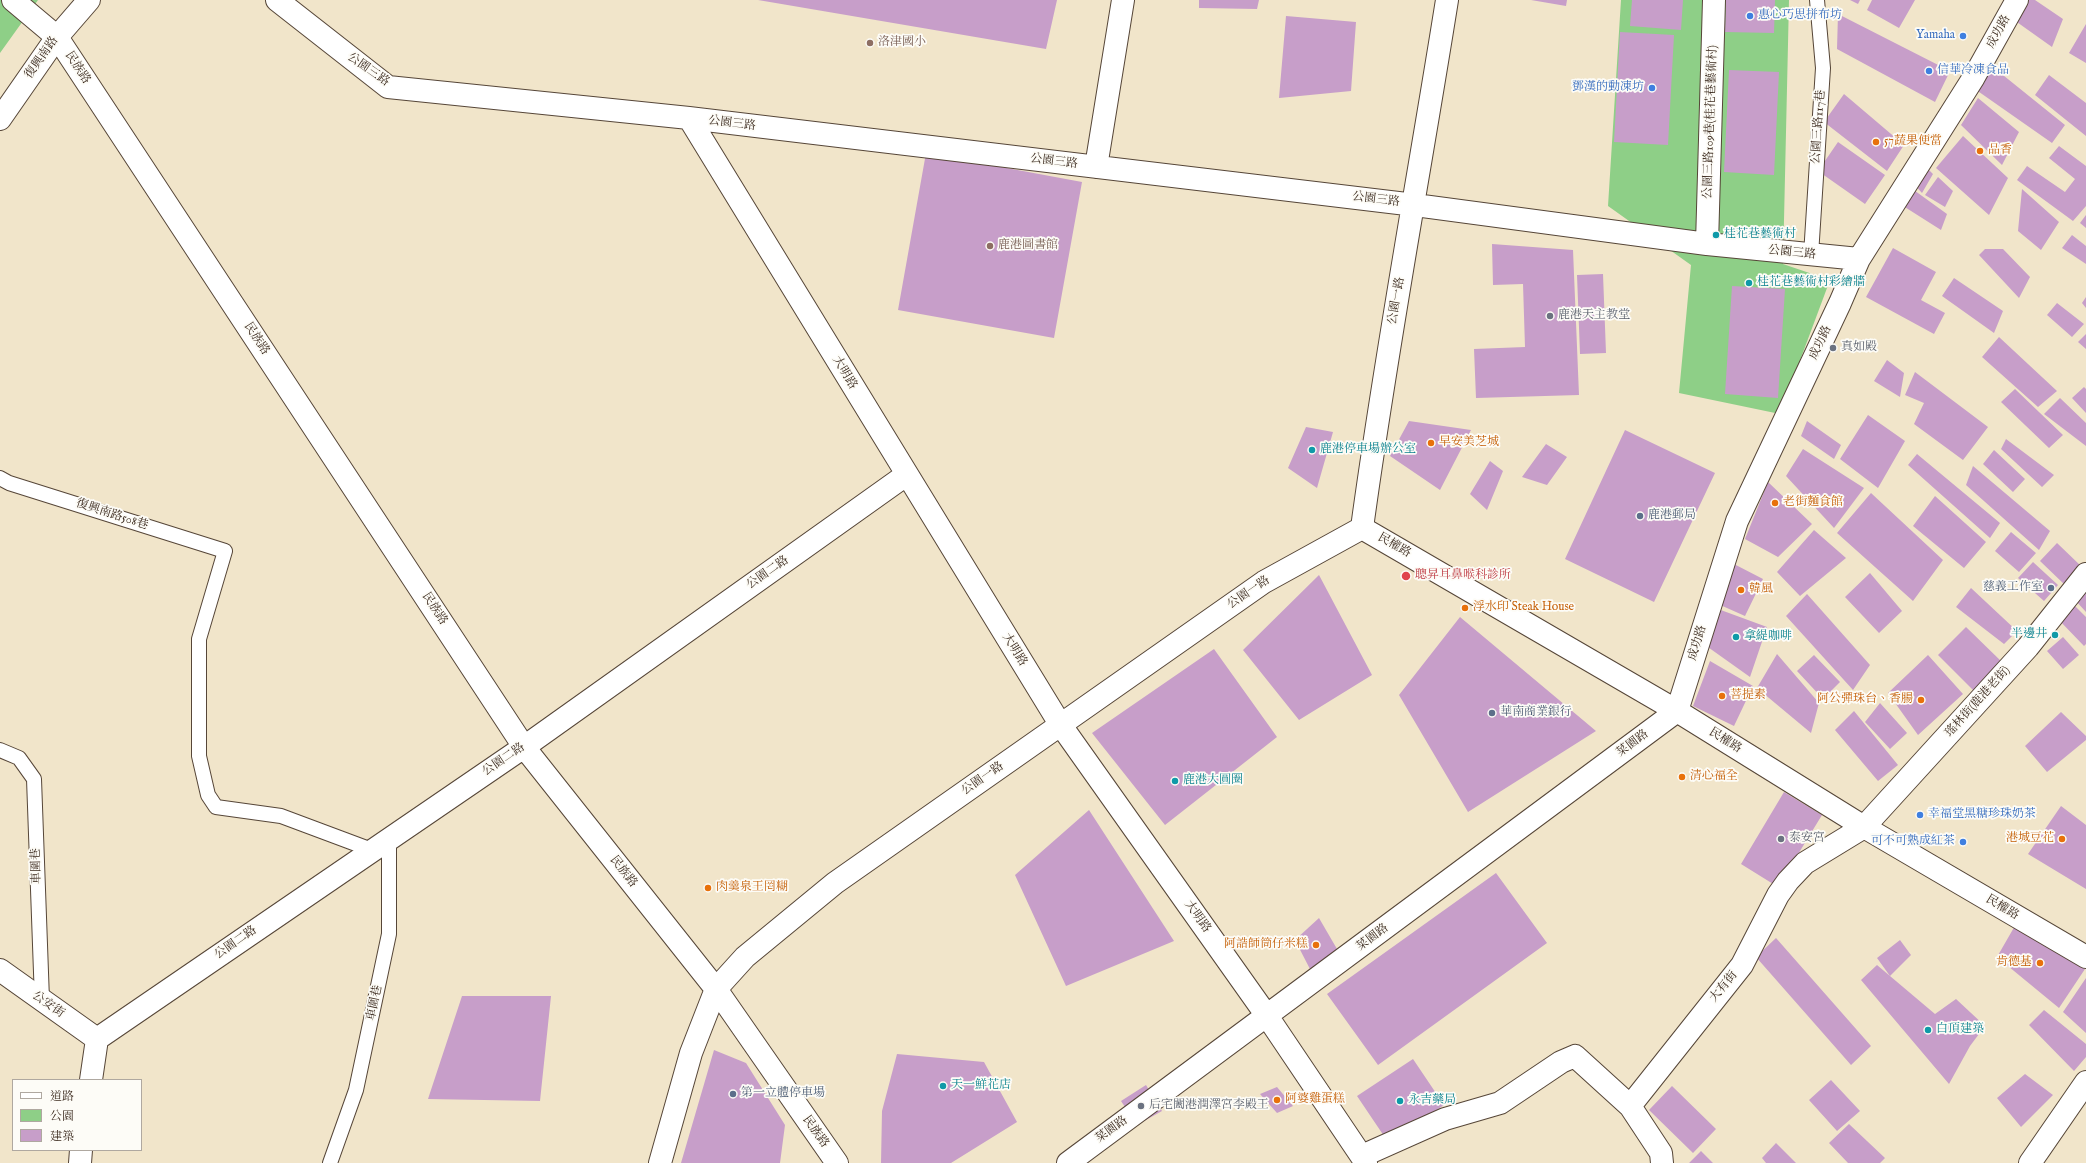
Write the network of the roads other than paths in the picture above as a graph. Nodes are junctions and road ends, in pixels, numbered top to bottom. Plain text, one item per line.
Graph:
1 (13, 0) edge
2 (89, 0) edge
3 (278, 0) edge
4 (1123, 0) edge
5 (1447, 0) edge
6 (1714, 0) edge
7 (1817, 0) edge
8 (2017, 0) edge
9 (57, 37) junction
10 (689, 118) junction
11 (0, 119) edge
12 (1096, 167) junction
13 (1415, 205) junction
14 (1707, 244) junction
15 (1811, 255) junction
16 (1859, 258) junction
17 (906, 475) junction
18 (0, 478) edge
19 (1362, 528) junction
20 (2086, 574) edge
21 (1677, 711) junction
22 (1060, 724) junction
23 (524, 747) junction
24 (0, 750) edge
25 (1864, 827) junction
26 (380, 844) junction
27 (2086, 958) edge
28 (0, 970) edge
29 (716, 989) junction
30 (42, 1000) junction
31 (1267, 1016) junction
32 (97, 1039) junction
33 (91, 1079) edge
34 (2086, 1082) edge
35 (1630, 1106) junction
36 (82, 1151) edge
37 (1364, 1160) edge
38 (80, 1163) edge
39 (330, 1163) edge
40 (660, 1163) edge
41 (837, 1163) edge
42 (1068, 1163) edge
43 (1662, 1163) edge
44 (2030, 1163) edge

1 - 9 street, 民族路
2 - 9 street, 復興南路
3 - 10 street, 公園三路
4 - 12 street
5 - 13 street, 公園一路
6 - 14 street, 公園三路109巷(桂花巷藝術村)
7 - 15 lane, 公園三路117巷
8 - 16 street, 成功路
9 - 11 street, 復興南路
9 - 23 street, 民族路
10 - 12 street, 公園三路
10 - 17 street, 大明路
12 - 13 street, 公園三路
13 - 14 street, 公園三路
13 - 19 street, 公園一路
14 - 15 street, 公園三路
15 - 16 street, 公園三路
16 - 21 street, 成功路
17 - 22 street, 大明路
17 - 23 street, 公園二路
18 - 26 lane, 復興南路508巷
19 - 21 street, 民權路
19 - 22 street, 公園一路
20 - 25 street, 瑤林街(鹿港老街)
21 - 25 street, 民權路
21 - 31 street, 菜園路
22 - 29 street, 公園一路
22 - 31 street, 大明路
23 - 26 street, 公園二路
23 - 29 street, 民族路
24 - 30 lane, 車圍巷
25 - 27 street, 民權路
25 - 35 street, 大有街
26 - 32 street, 公園二路
26 - 39 lane, 車圍巷
28 - 30 street, 公安街
29 - 40 street
29 - 41 street, 民族路
30 - 32 street, 公安街
31 - 37 street, 大明路
31 - 42 street, 菜園路
32 - 33 street
34 - 44 street
35 - 37 street
35 - 43 street
36 - 38 street

